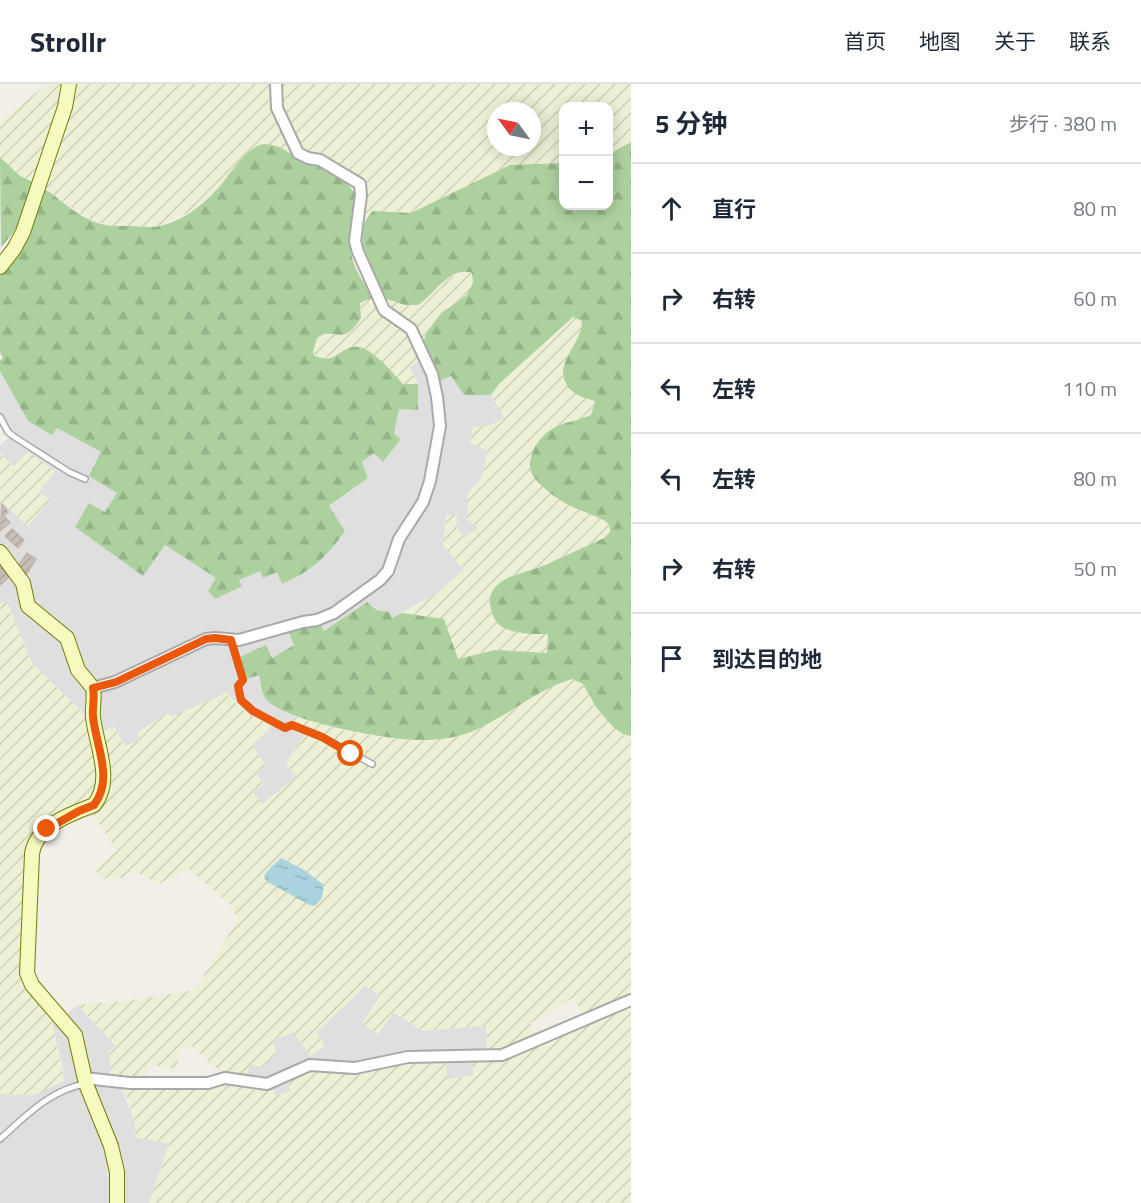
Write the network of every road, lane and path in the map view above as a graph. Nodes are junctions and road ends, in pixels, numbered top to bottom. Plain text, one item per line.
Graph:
1 (69, 84) edge
2 (276, 84) edge
3 (0, 267) edge
4 (0, 417) edge
5 (85, 479) dead end
6 (0, 552) edge
7 (231, 640) junction
8 (93, 688) junction
9 (372, 764) dead end
10 (631, 1000) edge
11 (85, 1081) junction
12 (0, 1139) edge
13 (117, 1203) edge

1 - 3 street
2 - 7 street
4 - 5 lane
6 - 8 street
7 - 8 street
7 - 9 lane
8 - 11 street
10 - 11 street
11 - 12 lane
11 - 13 street

